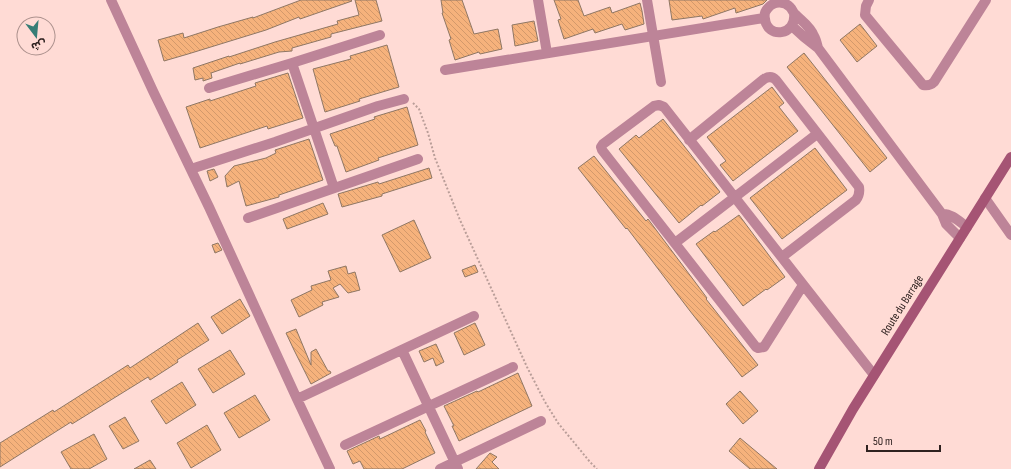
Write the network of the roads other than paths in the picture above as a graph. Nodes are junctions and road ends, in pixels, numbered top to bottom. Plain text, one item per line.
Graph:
1 (111, 0) edge
2 (538, 0) edge
3 (647, 0) edge
4 (869, 0) edge
5 (986, 0) edge
6 (792, 6) edge
7 (765, 9) edge
8 (792, 26) junction
9 (380, 35) dead end
10 (653, 36) junction
11 (818, 48) junction
12 (547, 53) junction
13 (292, 63) junction
14 (444, 70) dead end
15 (660, 82) dead end
16 (209, 88) dead end
17 (404, 100) road end
18 (314, 129) junction
19 (818, 134) junction
20 (689, 140) junction
21 (1011, 157) edge
22 (418, 158) dead end
23 (191, 169) junction
24 (334, 188) junction
25 (734, 198) junction
26 (985, 198) junction
27 (942, 214) junction
28 (248, 218) dead end
29 (967, 227) junction
30 (1011, 235) edge
31 (960, 238) junction
32 (675, 243) junction
33 (782, 258) junction
34 (803, 285) junction
35 (474, 316) dead end
36 (402, 350) junction
37 (513, 367) dead end
38 (874, 375) junction
39 (297, 399) junction
40 (428, 406) junction
41 (541, 421) dead end
42 (345, 444) dead end
43 (457, 465) edge
44 (330, 469) edge
45 (440, 469) edge
46 (819, 469) edge

1 - 23 street
2 - 12 street
3 - 10 street
4 - 5 street
6 - 7 street
6 - 8 street
6 - 11 street
7 - 8 street
7 - 10 street
8 - 11 street
9 - 13 street
10 - 12 street
10 - 15 street
11 - 27 street
12 - 14 street
13 - 16 street
13 - 18 street
17 - 18 street
18 - 23 street
18 - 24 street
19 - 20 street
19 - 25 street
19 - 33 street
20 - 25 street
20 - 32 street
21 - 26 main road, Route du Barrage
22 - 24 street
23 - 39 street
24 - 28 street
25 - 32 street
25 - 33 street
26 - 29 main road, Route du Barrage
26 - 30 street
27 - 29 street
27 - 31 street
29 - 31 main road, Route du Barrage
31 - 38 main road, Route du Barrage
32 - 34 street
33 - 34 street
34 - 38 street
35 - 36 street
36 - 39 street
36 - 40 street
37 - 40 street
38 - 46 main road, Route du Barrage
39 - 44 street
40 - 42 street
40 - 43 street
41 - 43 street
43 - 45 street

